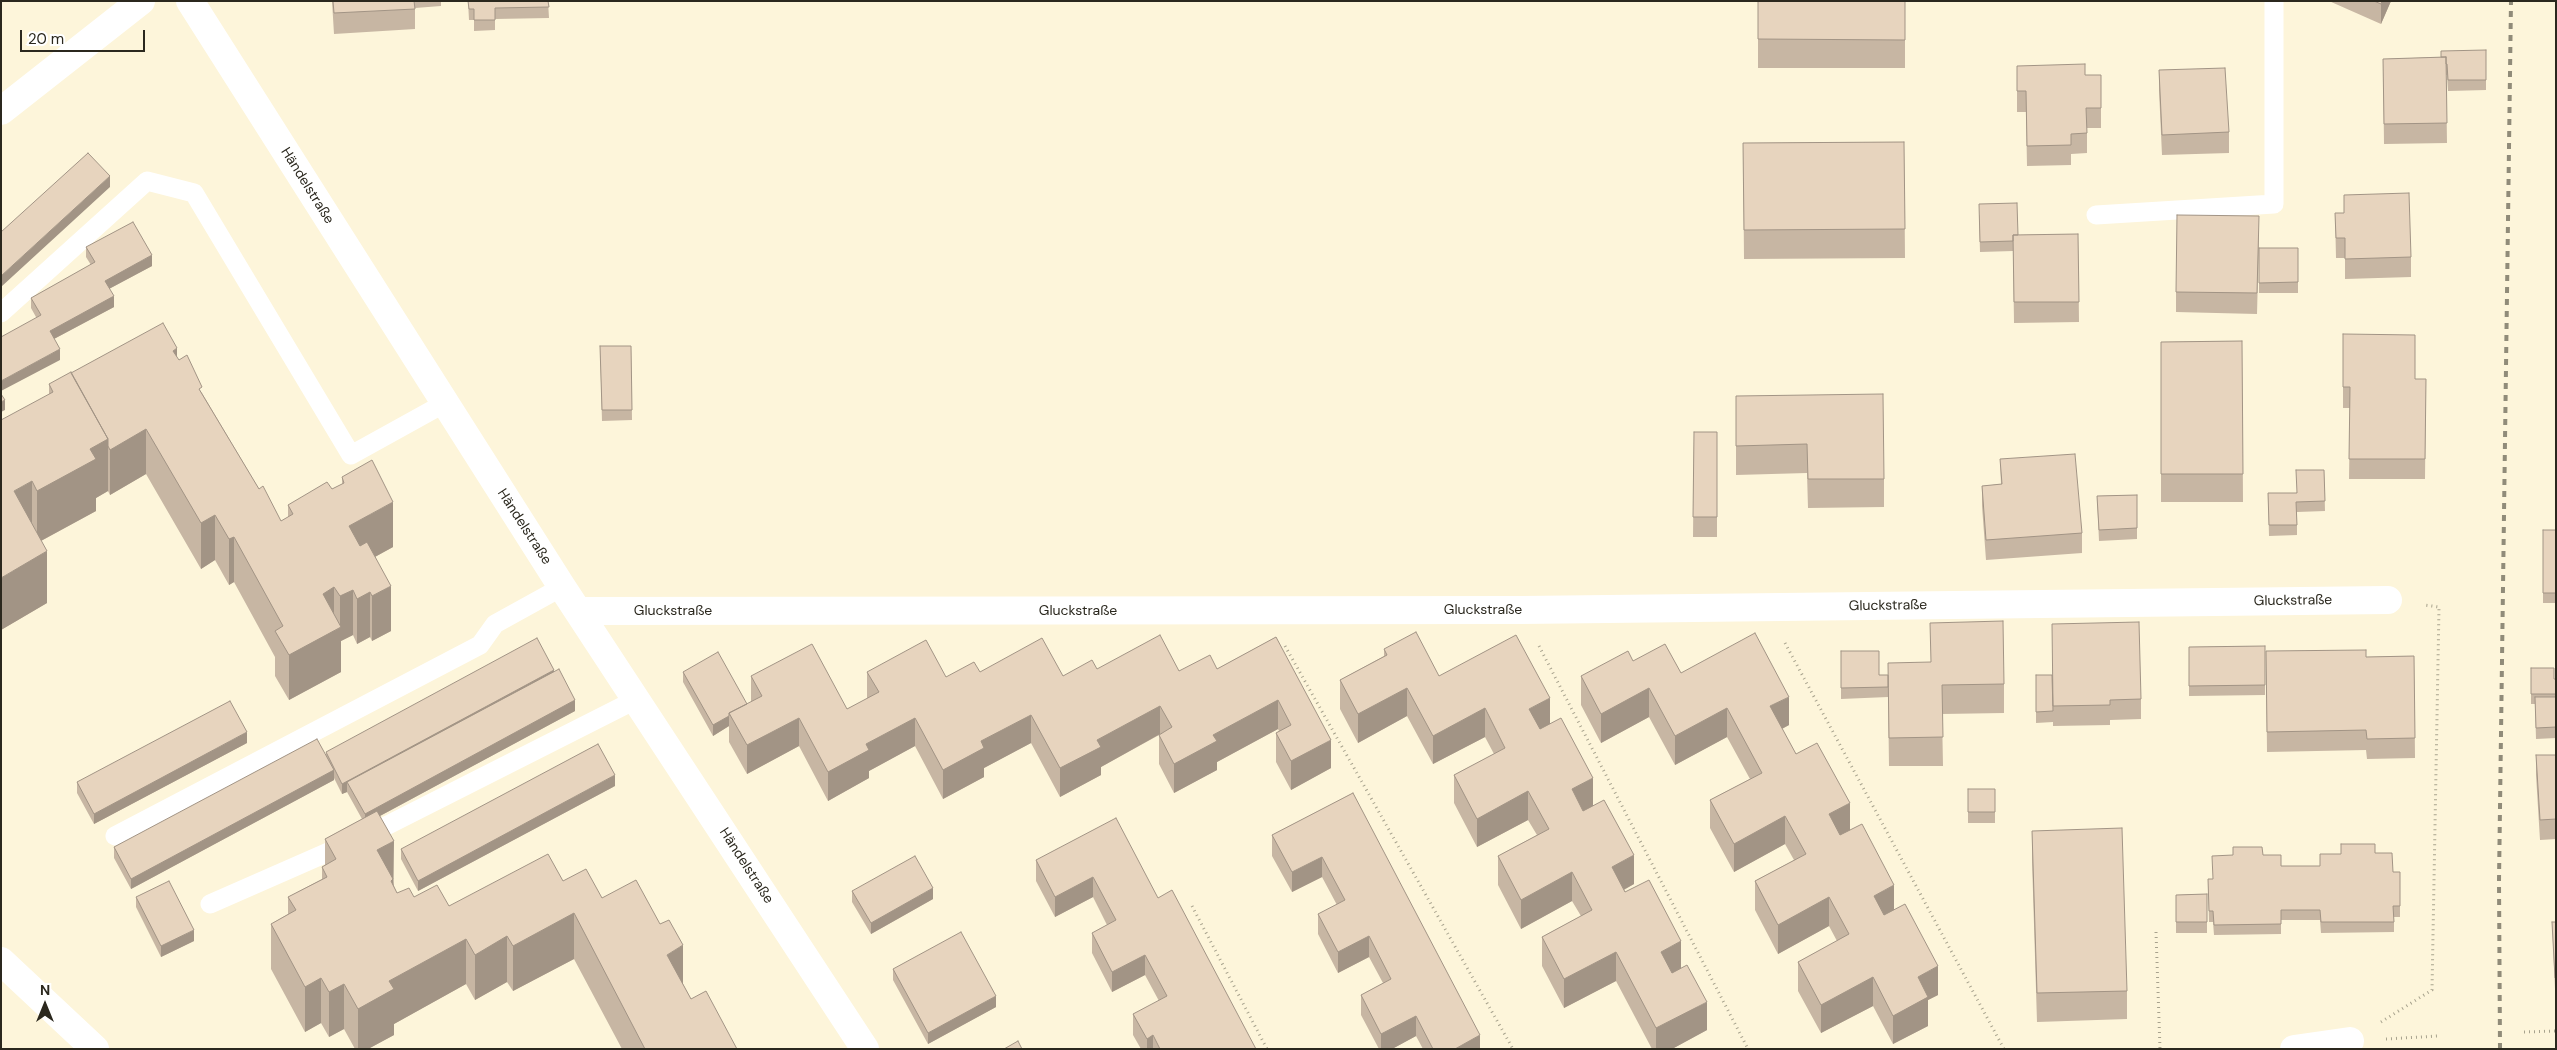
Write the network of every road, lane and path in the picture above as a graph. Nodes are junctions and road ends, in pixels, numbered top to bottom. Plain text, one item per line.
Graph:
1 (141, 1) edge
2 (190, 1) edge
3 (2274, 1) edge
4 (1, 111) edge
5 (2096, 215) dead end
6 (1, 313) edge
7 (445, 404) junction
8 (562, 587) junction
9 (2388, 600) joint
10 (1766, 607) junction
11 (1521, 610) junction
12 (578, 611) junction
13 (1265, 611) junction
14 (637, 699) junction
15 (115, 836) dead end
16 (210, 904) dead end
17 (1192, 906) dead end
18 (2156, 932) dead end
19 (1, 961) edge
20 (2556, 1031) edge
21 (2524, 1032) dead end
22 (2438, 1036) dead end
23 (2350, 1041) junction
24 (95, 1049) edge
25 (865, 1049) edge
26 (1267, 1049) edge
27 (1514, 1049) edge
28 (1748, 1049) edge
29 (2004, 1049) edge
30 (2160, 1049) edge
31 (2294, 1049) edge

1 - 4 main road
2 - 7 main road, Händelstraße
3 - 5 lane
6 - 7 lane
7 - 8 main road, Händelstraße
8 - 12 main road, Händelstraße
8 - 15 lane
9 - 10 main road, Gluckstraße
9 - 23 path
10 - 11 main road, Gluckstraße
10 - 29 path
11 - 13 main road, Gluckstraße
11 - 28 path
12 - 13 main road, Gluckstraße
12 - 14 main road, Händelstraße
13 - 27 path
14 - 16 lane
14 - 25 main road, Händelstraße
17 - 26 path
18 - 30 path
19 - 24 main road
20 - 21 path
22 - 23 path
23 - 31 main road

